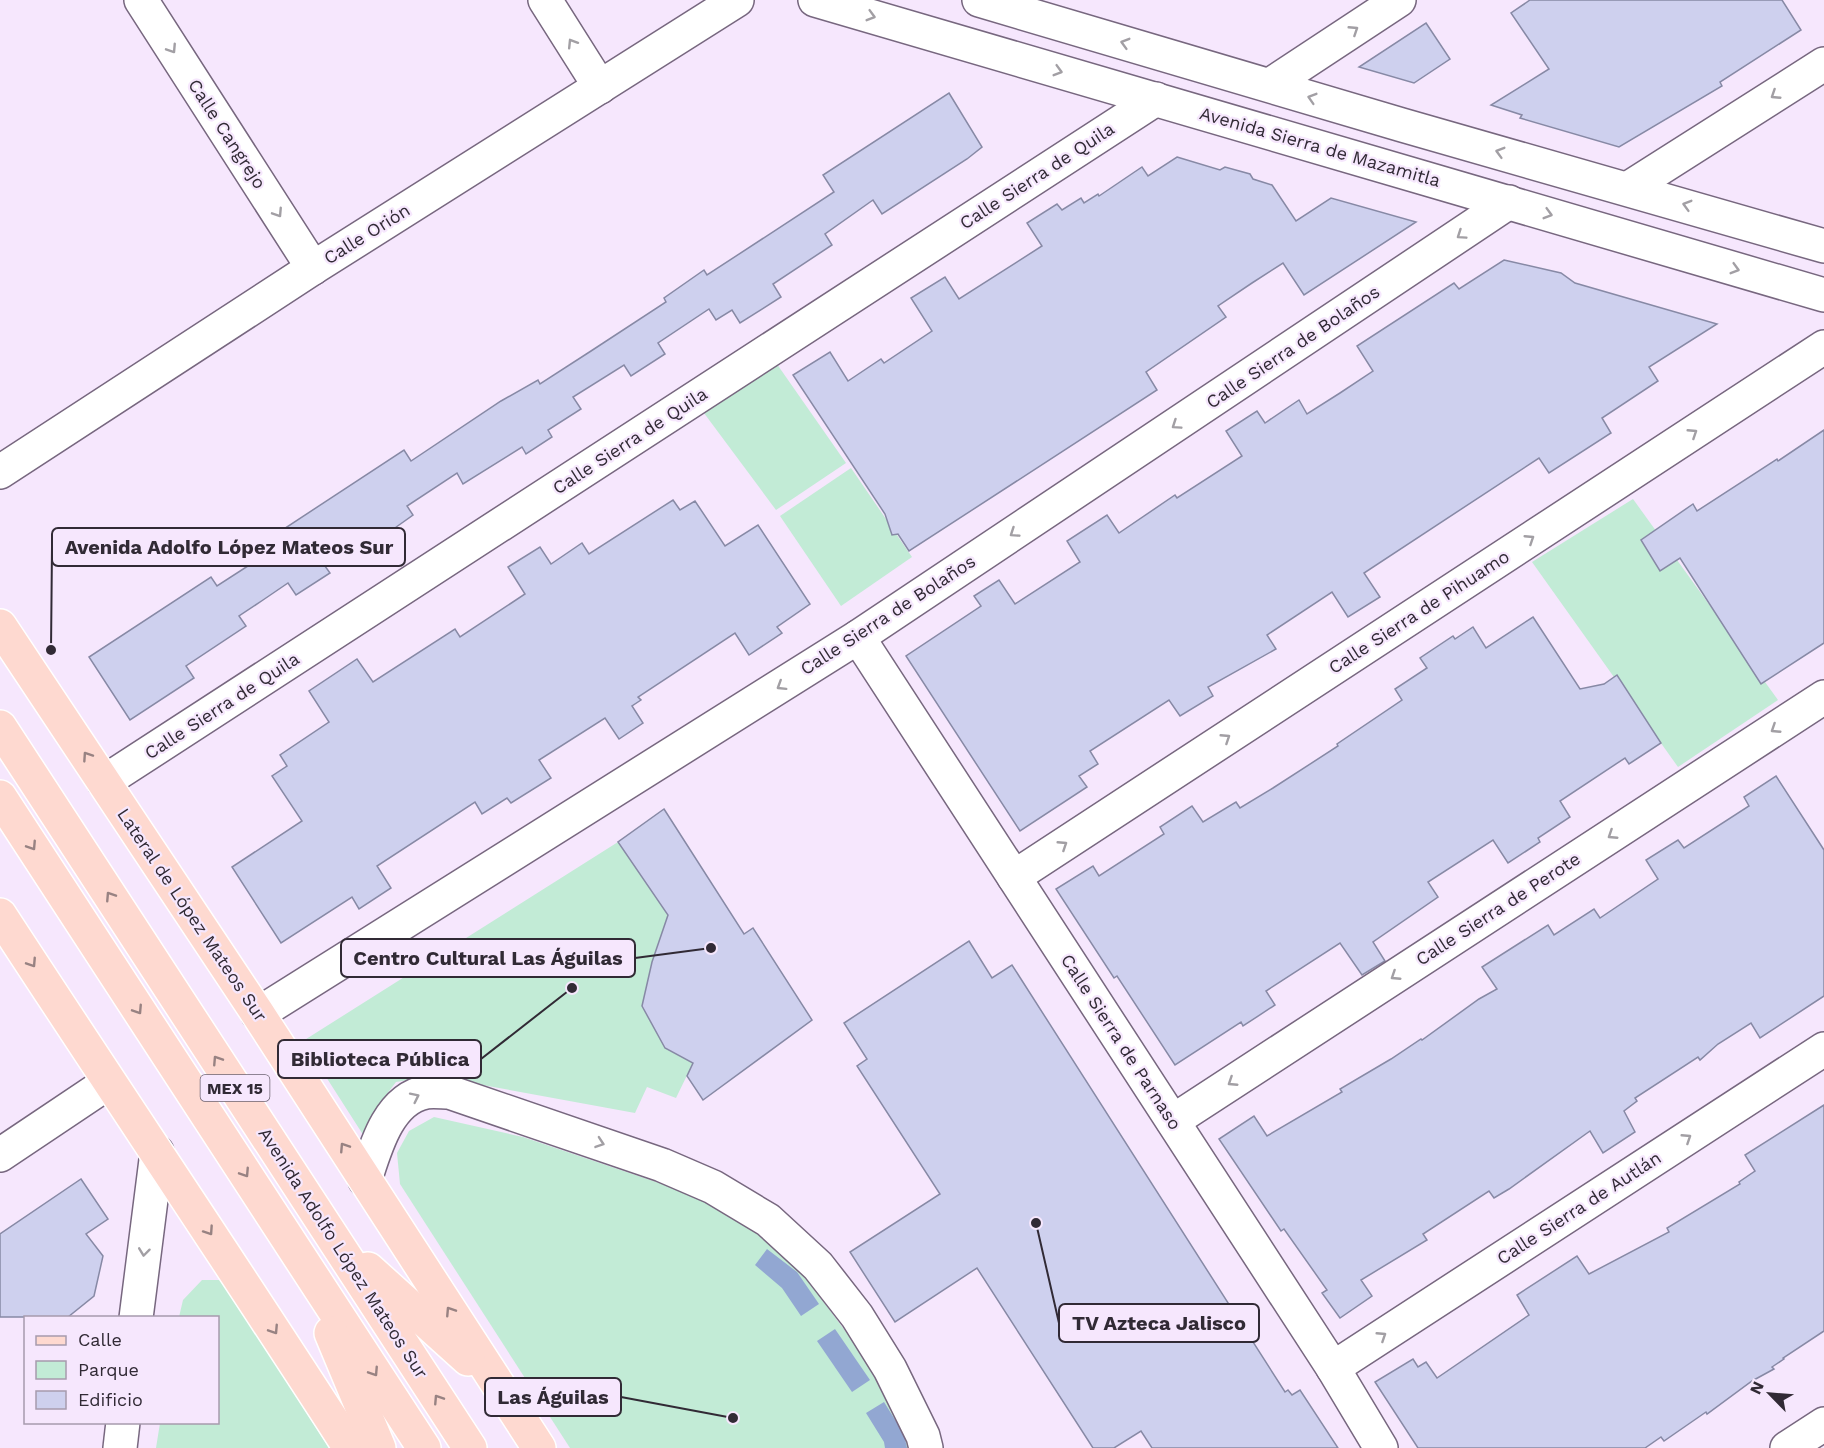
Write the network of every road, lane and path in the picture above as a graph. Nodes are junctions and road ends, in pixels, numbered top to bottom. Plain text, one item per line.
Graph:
1 (141, 0) edge
2 (545, 0) edge
3 (737, 0) edge
4 (815, 0) edge
5 (979, 0) edge
6 (1399, 0) edge
7 (1824, 64) edge
8 (1270, 85) junction
9 (600, 87) junction
10 (1156, 99) junction
11 (1402, 125) junction
12 (1389, 167) junction
13 (1629, 188) junction
14 (1509, 202) junction
15 (1824, 246) edge
16 (313, 268) junction
17 (1824, 295) edge
18 (1824, 347) edge
19 (0, 472) edge
20 (0, 626) edge
21 (858, 637) junction
22 (1824, 697) edge
23 (0, 727) edge
24 (104, 782) junction
25 (0, 797) edge
26 (1014, 877) junction
27 (0, 915) edge
28 (258, 1014) junction
29 (1824, 1049) edge
30 (109, 1082) junction
31 (1173, 1121) junction
32 (157, 1152) junction
33 (0, 1155) edge
34 (365, 1180) junction
35 (334, 1239) junction
36 (300, 1257) junction
37 (136, 1316) edge
38 (1333, 1368) junction
39 (500, 1389) junction
40 (123, 1424) edge
41 (1824, 1424) edge
42 (120, 1448) edge
43 (350, 1448) edge
44 (379, 1448) edge
45 (424, 1448) edge
46 (470, 1448) edge
47 (539, 1448) edge
48 (926, 1448) edge
49 (1381, 1448) edge
50 (1787, 1448) edge

1 -> 16 street, Calle Cangrejo
9 -> 2 street
3 - 9 street, Calle Orión
4 -> 10 street, Avenida Sierra de Mazamitla
8 -> 5 street
8 -> 6 street
7 -> 13 street
11 -> 8 street
9 - 16 street, Calle Orión
10 - 12 street, Avenida Sierra de Mazamitla
10 - 24 street, Calle Sierra de Quila
11 - 12 street
13 -> 11 street
12 - 14 street, Avenida Sierra de Mazamitla
15 -> 13 street
14 -> 17 street, Avenida Sierra de Mazamitla
14 -> 21 street, Calle Sierra de Bolaños
16 - 19 street, Calle Orión
26 -> 18 street, Calle Sierra de Pihuamo
24 -> 20 main road, Lateral de López Mateos Sur
21 - 26 street, Calle Sierra de Parnaso
21 -> 28 street, Calle Sierra de Bolaños
22 -> 31 street, Calle Sierra de Perote
35 -> 23 main road, Avenida Adolfo López Mateos Sur / MEX 15
24 - 28 main road, Lateral de López Mateos Sur
25 -> 36 main road, MEX 15
26 - 31 street, Calle Sierra de Parnaso
27 -> 30 main road
34 -> 28 main road, Lateral de López Mateos Sur
38 -> 29 street, Calle Sierra de Autlán
30 - 32 main road
30 - 33 street
31 - 38 street, Calle Sierra de Parnaso
32 -> 37 street
32 -> 43 main road
39 -> 34 main road, Lateral de López Mateos Sur
34 -> 48 street
35 - 39 main road
46 -> 35 main road, Avenida Adolfo López Mateos Sur / MEX 15
36 - 44 main road
36 -> 45 main road, MEX 15
38 - 49 street, Calle Sierra de Parnaso
39 - 47 main road, Lateral de López Mateos Sur
40 - 42 street
41 - 50 street

